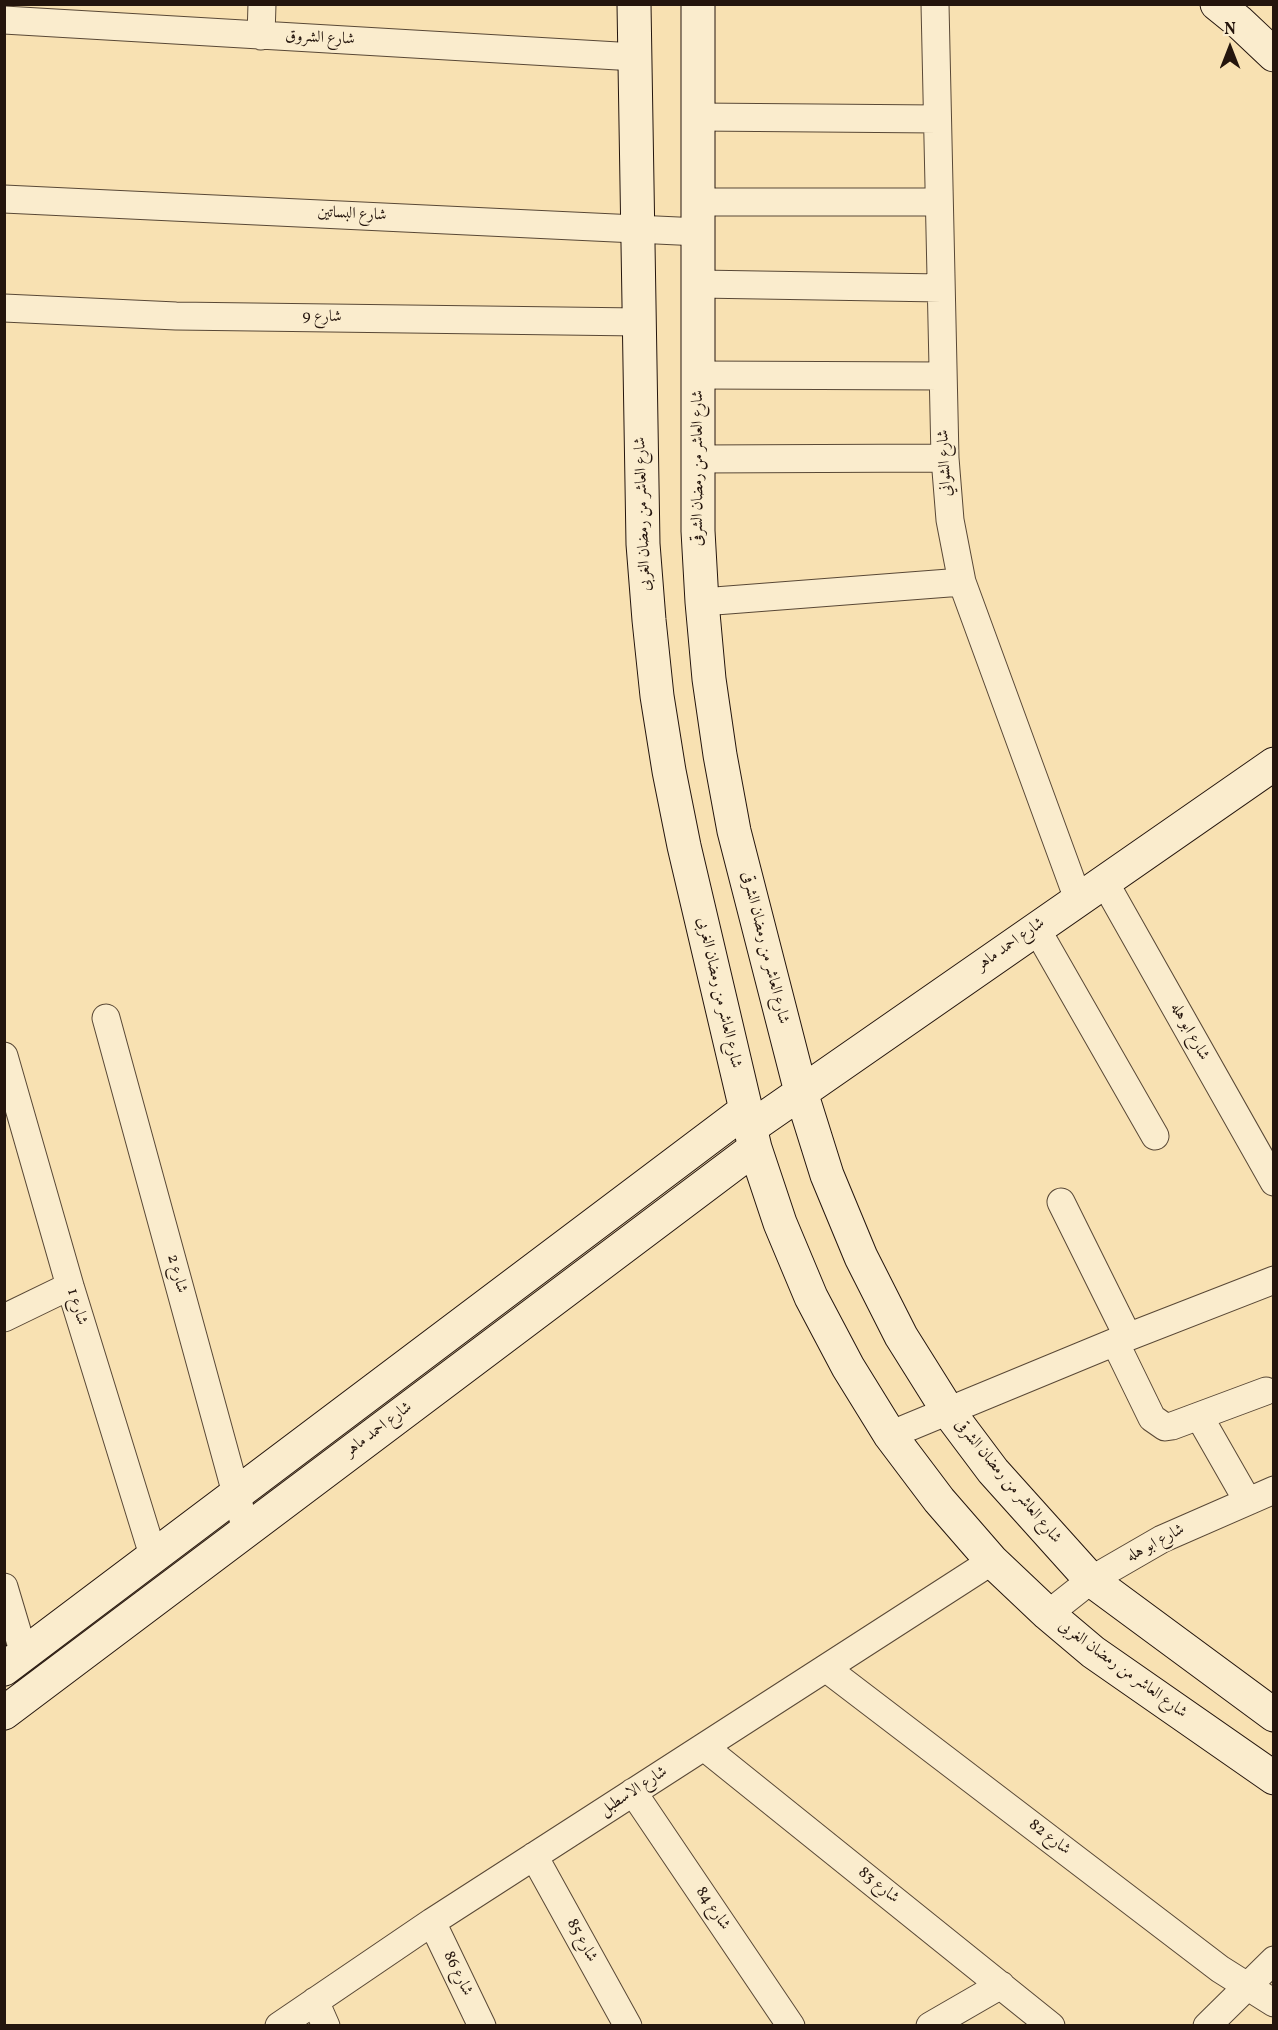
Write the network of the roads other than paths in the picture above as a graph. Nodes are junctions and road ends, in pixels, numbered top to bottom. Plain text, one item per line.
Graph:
1 (262, 4) edge
2 (634, 4) edge
3 (698, 4) edge
4 (935, 4) edge
5 (1230, 10) edge
6 (80, 15) edge
7 (4, 20) edge
8 (261, 36) junction
9 (1274, 55) edge
10 (635, 57) junction
11 (698, 117) junction
12 (937, 118) junction
13 (4, 199) edge
14 (939, 202) junction
15 (699, 217) junction
16 (638, 229) junction
17 (699, 284) junction
18 (941, 288) junction
19 (4, 308) edge
20 (639, 322) junction
21 (698, 375) junction
22 (943, 376) junction
23 (945, 458) junction
24 (698, 459) junction
25 (962, 582) junction
26 (702, 603) junction
27 (1274, 764) edge
28 (1091, 890) junction
29 (1036, 928) junction
30 (106, 1018) dead end
31 (4, 1056) edge
32 (801, 1092) junction
33 (750, 1129) junction
34 (1155, 1136) dead end
35 (1274, 1182) edge
36 (1061, 1202) dead end
37 (1274, 1280) edge
38 (70, 1286) junction
39 (4, 1318) edge
40 (1121, 1340) junction
41 (1266, 1391) dead end
42 (948, 1412) junction
43 (1199, 1416) junction
44 (890, 1435) junction
45 (1274, 1490) edge
46 (236, 1493) junction
47 (1248, 1500) junction
48 (246, 1530) junction
49 (153, 1555) junction
50 (992, 1561) junction
51 (1091, 1580) junction
52 (4, 1587) edge
53 (1048, 1614) junction
54 (14, 1661) edge
55 (827, 1669) junction
56 (4, 1713) edge
57 (1274, 1714) edge
58 (704, 1747) junction
59 (1274, 1778) edge
60 (633, 1792) junction
61 (534, 1856) junction
62 (432, 1922) junction
63 (1274, 1960) edge
64 (1001, 1985) junction
65 (1248, 1987) junction
66 (315, 2001) junction
67 (1274, 2003) edge
68 (279, 2025) edge
69 (326, 2025) edge
70 (482, 2025) edge
71 (628, 2025) edge
72 (791, 2025) edge
73 (930, 2025) edge
74 (1051, 2025) edge
75 (1207, 2025) edge

1 - 8 street
2 - 10 street, شارع العاشر من رمضان الغربى
3 - 11 street, شارع العاشر من رمضان الشرقى
4 - 12 street, شارع الشواني
5 - 9 street
6 - 7 street, شارع الشروق
6 - 8 street, شارع الشروق
8 - 10 street, شارع الشروق
10 - 16 street, شارع العاشر من رمضان الغربى
11 - 12 street
11 - 15 street, شارع العاشر من رمضان الشرقى
12 - 14 street, شارع الشواني
13 - 16 street, شارع البساتين
14 - 15 street, شارع البساتين
14 - 18 street, شارع الشواني
15 - 16 street, شارع البساتين
15 - 17 street, شارع العاشر من رمضان الشرقى
16 - 20 street, شارع العاشر من رمضان الغربى
17 - 18 street
17 - 21 street, شارع العاشر من رمضان الشرقى
18 - 22 street, شارع الشواني
19 - 20 street, شارع 9
20 - 33 street, شارع العاشر من رمضان الغربى
21 - 22 street
21 - 24 street, شارع العاشر من رمضان الشرقى
22 - 23 street, شارع الشواني
23 - 24 street
23 - 25 street, شارع الشواني
24 - 26 street, شارع العاشر من رمضان الشرقى
25 - 26 street
25 - 28 street, شارع الشواني
26 - 32 street, شارع العاشر من رمضان الشرقى
27 - 28 street, شارع احمد ماهر
28 - 29 street, شارع احمد ماهر
28 - 35 street, شارع ابو هله
29 - 32 street, شارع احمد ماهر
29 - 34 street
30 - 46 street, شارع 2
31 - 38 street, شارع 1
32 - 33 street, شارع احمد ماهر
32 - 42 street, شارع العاشر من رمضان الشرقى
33 - 44 street, شارع العاشر من رمضان الغربى
33 - 46 street, شارع احمد ماهر
33 - 48 street, شارع احمد ماهر
36 - 40 street
37 - 40 street
38 - 39 street
38 - 49 street, شارع 1
40 - 42 street
40 - 43 street
41 - 43 street
42 - 44 street
42 - 51 street, شارع العاشر من رمضان الشرقى
43 - 47 street
44 - 50 street, شارع العاشر من رمضان الغربى
45 - 47 street, شارع ابو هله
46 - 48 street, شارع 2
46 - 49 street, شارع احمد ماهر
47 - 51 street, شارع ابو هله
48 - 56 street, شارع احمد ماهر
49 - 54 street, شارع احمد ماهر
50 - 53 street, شارع العاشر من رمضان الغربى
50 - 55 street, شارع الاسطبل
51 - 53 street, شارع ابو هله
51 - 57 street, شارع العاشر من رمضان الشرقى
52 - 54 street
53 - 59 street, شارع العاشر من رمضان الغربى
55 - 58 street, شارع الاسطبل
55 - 65 street, شارع 82
58 - 60 street, شارع الاسطبل
58 - 64 street, شارع 83
60 - 61 street, شارع الاسطبل
60 - 72 street, شارع 84
61 - 62 street, شارع الاسطبل
61 - 71 street, شارع 85
62 - 66 street, شارع الاسطبل
62 - 70 street, شارع 86
63 - 65 street
64 - 73 street
64 - 74 street, شارع 83
65 - 67 street, شارع 82
65 - 75 street
66 - 68 street, شارع الاسطبل
66 - 69 street

